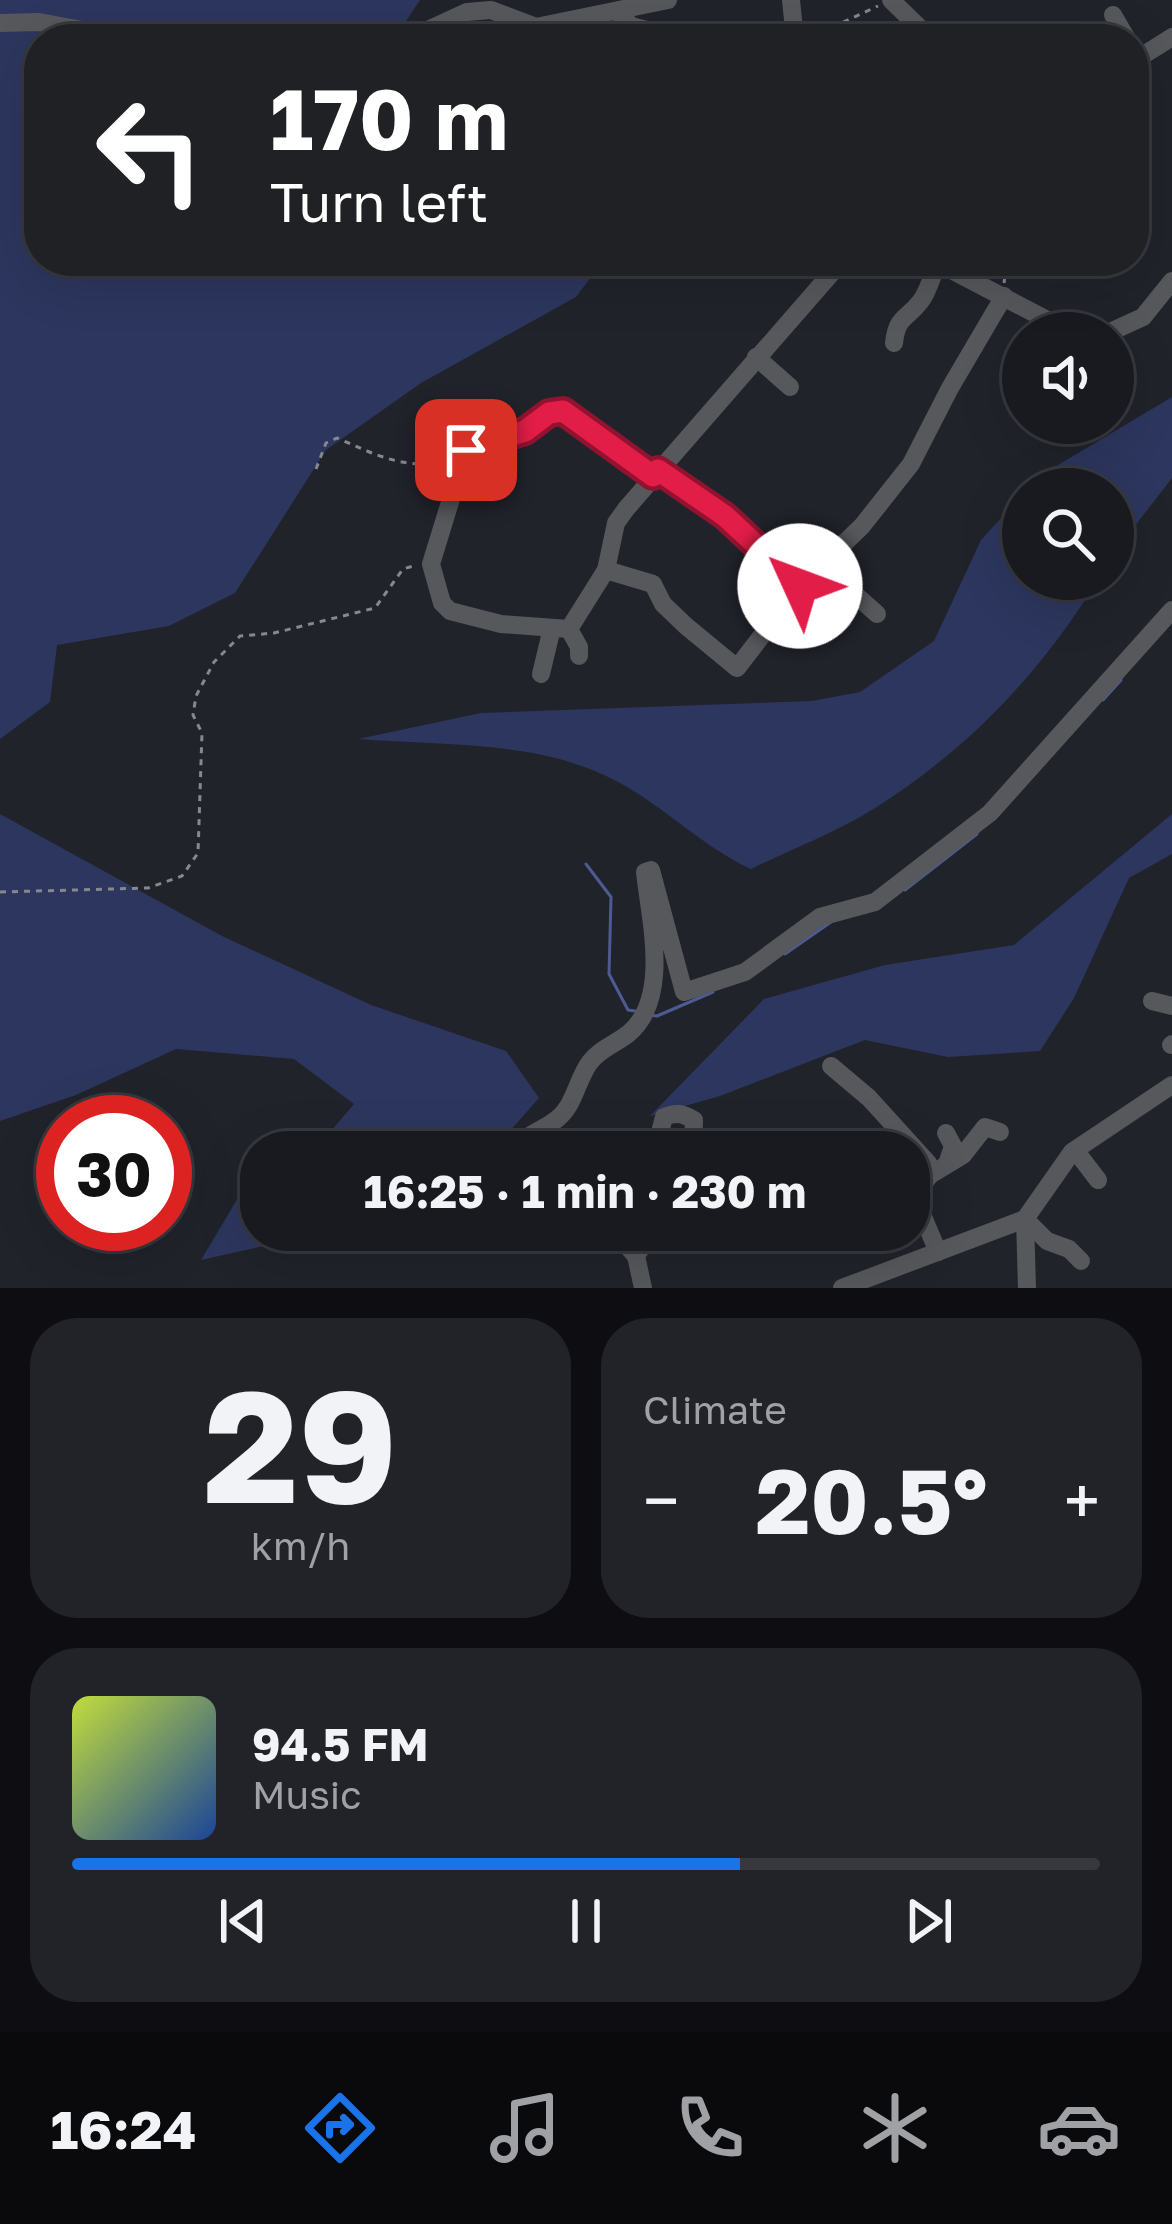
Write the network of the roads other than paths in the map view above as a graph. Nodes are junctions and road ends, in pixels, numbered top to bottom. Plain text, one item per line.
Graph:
1 (668, 0) edge
2 (891, 0) edge
3 (640, 3) edge
4 (613, 12) junction
5 (1113, 15) dead end
6 (0, 23) edge
7 (50, 24) edge
8 (441, 24) edge
9 (528, 24) edge
10 (551, 24) edge
11 (615, 24) edge
12 (628, 24) edge
13 (916, 24) edge
14 (1121, 24) edge
15 (828, 276) edge
16 (930, 276) edge
17 (962, 276) edge
18 (1172, 280) edge
19 (1004, 296) junction
20 (1033, 312) edge
21 (1134, 320) edge
22 (894, 343) dead end
23 (755, 357) junction
24 (790, 387) dead end
25 (656, 473) junction
26 (798, 540) dead end
27 (820, 567) junction
28 (606, 570) junction
29 (800, 586) junction
30 (1172, 610) edge
31 (877, 614) dead end
32 (560, 628) junction
33 (579, 656) dead end
34 (541, 674) dead end
35 (1152, 1001) dead end
36 (1172, 1006) edge
37 (831, 1066) dead end
38 (1172, 1085) edge
39 (966, 1121) dead end
40 (533, 1131) edge
41 (660, 1131) edge
42 (694, 1131) edge
43 (946, 1132) dead end
44 (1000, 1132) dead end
45 (1075, 1150) junction
46 (944, 1166) junction
47 (1098, 1180) dead end
48 (1024, 1220) junction
49 (632, 1251) edge
50 (639, 1251) edge
51 (938, 1252) junction
52 (636, 1256) junction
53 (1081, 1261) dead end
54 (643, 1288) edge
55 (842, 1288) edge
56 (1027, 1288) edge

1 - 3 street
2 - 13 street
3 - 4 street
4 - 10 street
4 - 11 street
4 - 12 street
5 - 14 street
6 - 7 street
8 - 9 street
15 - 23 street
16 - 22 street
17 - 19 street
18 - 21 street
19 - 20 street
19 - 27 street
23 - 24 street
23 - 25 street
25 - 28 street
25 - 29 street
25 - 32 street
26 - 27 street
27 - 29 street
27 - 31 street
28 - 29 street
28 - 32 street
30 - 40 street
32 - 33 street
32 - 34 street
35 - 36 street
37 - 46 street
38 - 45 street
39 - 46 street
41 - 42 street
43 - 46 street
44 - 46 street
45 - 47 street
45 - 48 street
46 - 51 street
48 - 51 street
48 - 53 street
48 - 56 street
49 - 52 street
50 - 52 street
51 - 55 street
52 - 54 street

